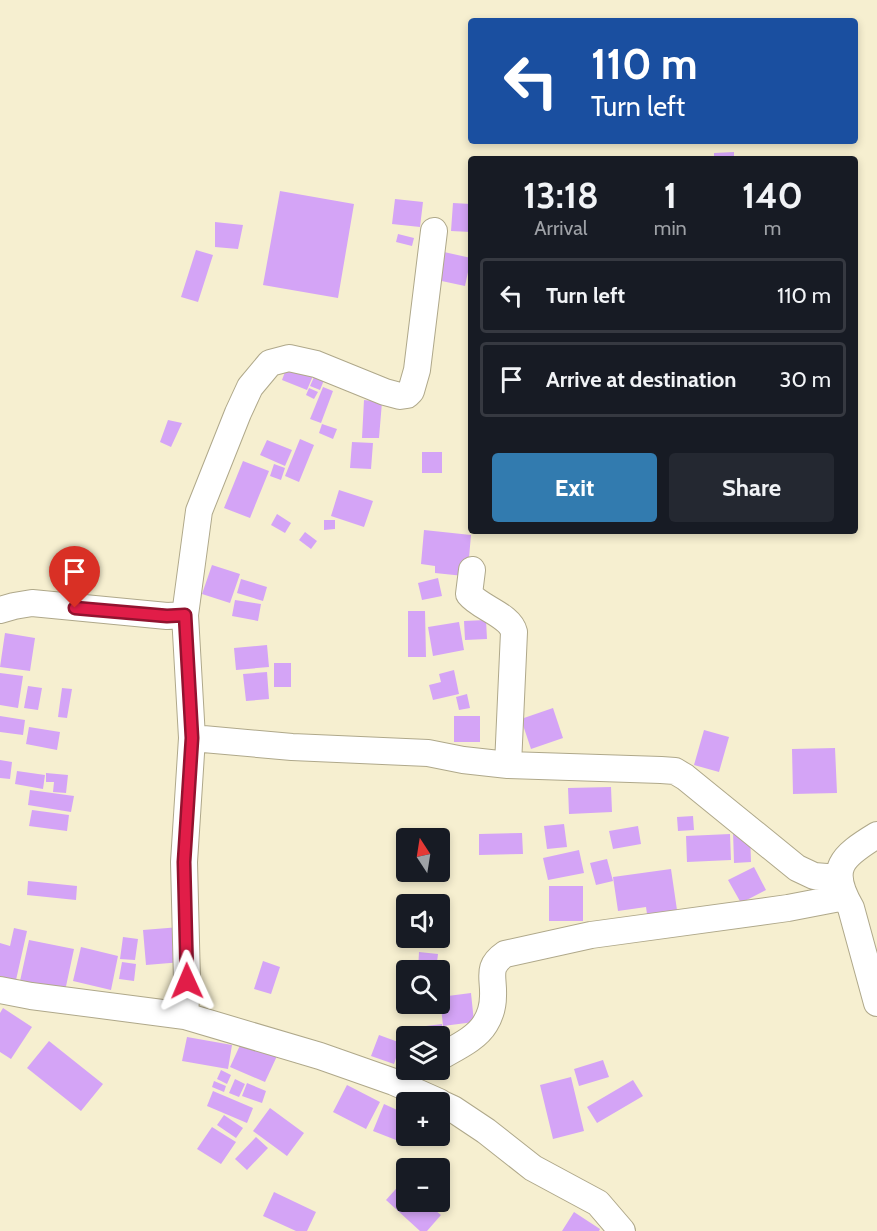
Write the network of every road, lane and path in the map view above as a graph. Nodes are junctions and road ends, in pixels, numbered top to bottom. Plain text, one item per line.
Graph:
1 (434, 231) dead end
2 (472, 570) dead end
3 (0, 610) edge
4 (185, 615) junction
5 (192, 738) junction
6 (508, 765) junction
7 (877, 835) edge
8 (842, 888) junction
9 (0, 990) edge
10 (877, 1003) edge
11 (185, 1016) junction
12 (450, 1051) edge
13 (398, 1080) edge
14 (394, 1082) junction
15 (416, 1092) edge
16 (450, 1108) edge
17 (622, 1231) edge

1 - 4 street
2 - 6 street
3 - 4 street
4 - 5 street
5 - 6 street
5 - 11 street
6 - 8 street
7 - 8 street
8 - 10 street
8 - 12 street
9 - 11 street
11 - 14 street
13 - 14 street
14 - 15 street
16 - 17 street

